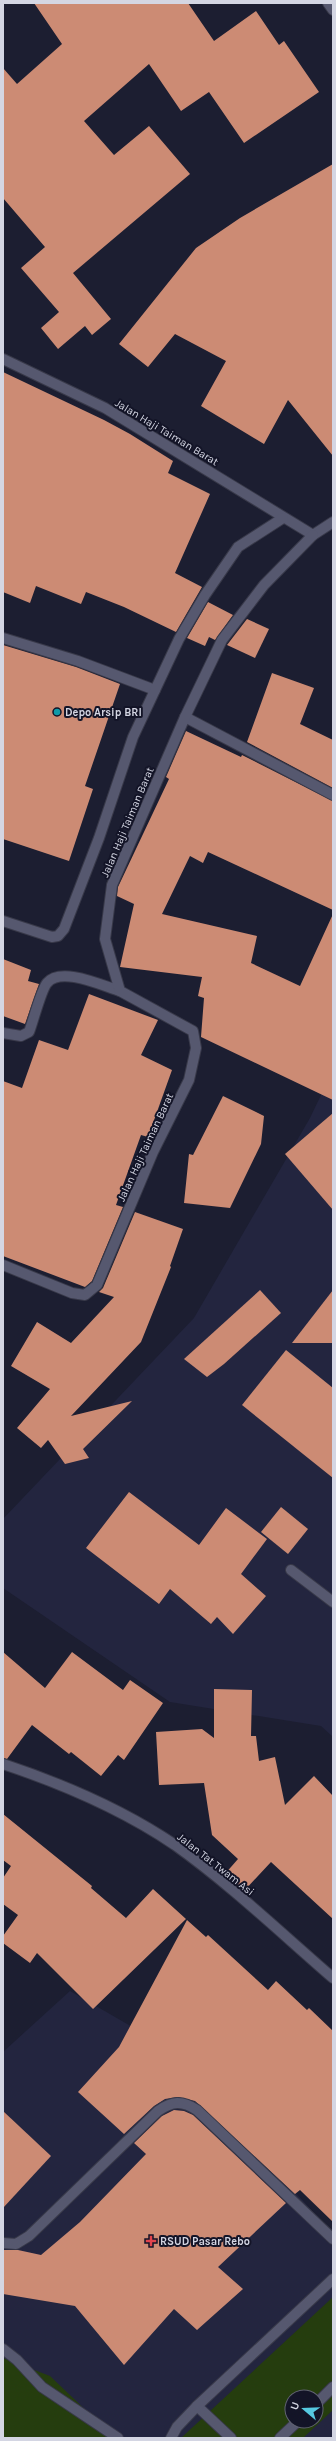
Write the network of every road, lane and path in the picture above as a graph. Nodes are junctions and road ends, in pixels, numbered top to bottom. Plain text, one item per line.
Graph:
1 (328, 3) edge
2 (333, 10) edge
3 (3, 359) edge
4 (283, 518) junction
5 (333, 522) edge
6 (313, 535) junction
7 (3, 638) edge
8 (155, 690) junction
9 (185, 717) junction
10 (333, 795) edge
11 (3, 921) edge
12 (120, 991) junction
13 (3, 1033) edge
14 (3, 1265) edge
15 (291, 1570) dead end
16 (333, 1602) edge
17 (3, 1764) edge
18 (333, 1978) edge
19 (333, 2239) edge
20 (3, 2243) edge
21 (333, 2279) edge
22 (3, 2349) edge
23 (333, 2387) edge
24 (324, 2396) edge
25 (197, 2406) junction
26 (290, 2429) edge
27 (118, 2438) edge
28 (171, 2438) edge
29 (231, 2438) edge
30 (280, 2438) edge

1 - 2 street
3 - 4 street, Jalan Haji Taiman Barat
4 - 6 street, Jalan Haji Taiman Barat
4 - 8 street
5 - 6 street, Jalan Haji Taiman Barat
6 - 9 street, Jalan Haji Taiman Barat
7 - 8 street
8 - 11 street
9 - 10 street
9 - 12 street, Jalan Haji Taiman Barat
12 - 13 street
12 - 14 street, Jalan Haji Taiman Barat
15 - 16 street
17 - 18 street, Jalan Tat Twam Asi
19 - 20 street
21 - 25 street
22 - 27 street
23 - 24 street
25 - 28 street
25 - 29 street
26 - 30 street

